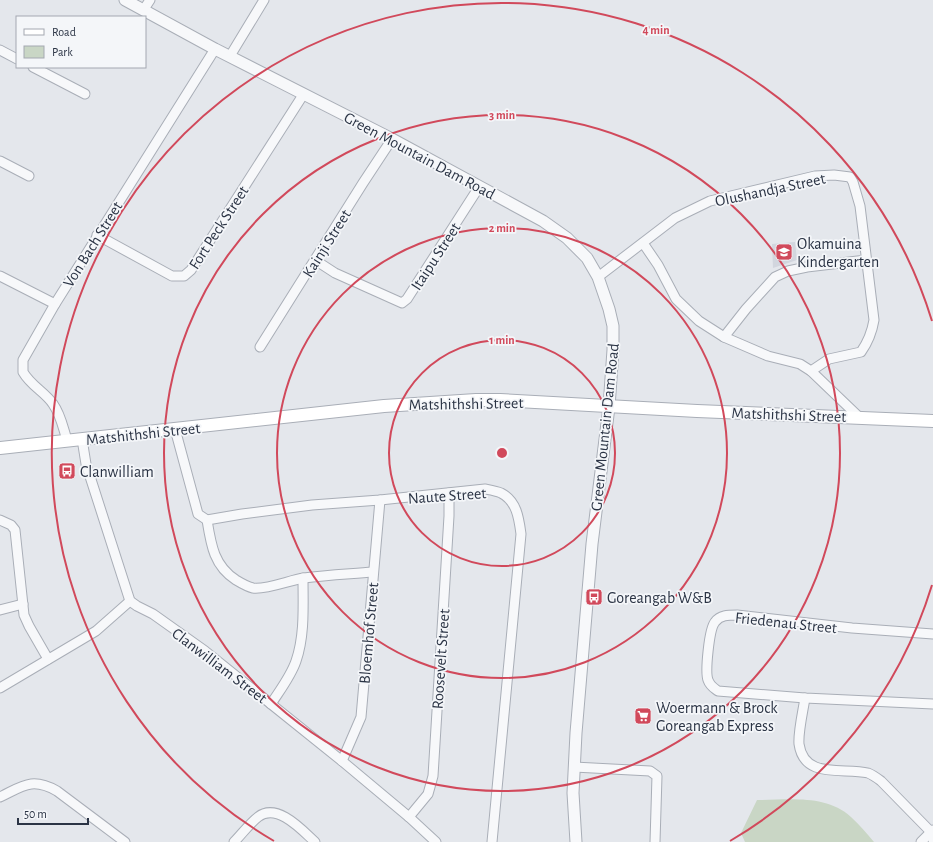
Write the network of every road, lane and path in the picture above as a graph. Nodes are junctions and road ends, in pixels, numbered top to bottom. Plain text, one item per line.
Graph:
1 (126, 0) edge
2 (264, 0) edge
3 (147, 5) edge
4 (215, 49) junction
5 (0, 50) edge
6 (230, 56) junction
7 (16, 58) edge
8 (35, 68) edge
9 (85, 94) dead end
10 (303, 95) junction
11 (392, 139) junction
12 (0, 161) edge
13 (29, 176) dead end
14 (479, 187) junction
15 (97, 235) junction
16 (643, 243) junction
17 (315, 260) junction
18 (866, 260) junction
19 (0, 276) edge
20 (598, 276) junction
21 (55, 304) junction
22 (724, 337) junction
23 (260, 347) dead end
24 (811, 371) junction
25 (609, 407) junction
26 (859, 417) junction
27 (933, 421) edge
28 (175, 429) junction
29 (82, 439) junction
30 (67, 440) junction
31 (0, 448) edge
32 (449, 493) junction
33 (380, 500) junction
34 (0, 520) edge
35 (207, 520) junction
36 (373, 572) junction
37 (303, 578) junction
38 (130, 601) junction
39 (23, 604) junction
40 (0, 610) edge
41 (933, 634) edge
42 (48, 660) junction
43 (0, 688) edge
44 (805, 698) junction
45 (271, 704) junction
46 (933, 704) edge
47 (342, 761) junction
48 (574, 766) junction
49 (0, 797) edge
50 (409, 817) junction
51 (932, 834) edge
52 (125, 842) edge
53 (234, 842) edge
54 (315, 842) edge
55 (436, 842) edge
56 (492, 842) edge
57 (576, 842) edge
58 (655, 842) edge
59 (921, 842) edge

1 - 3 street, Green Mountain Dam Road
2 - 6 street
3 - 4 street, Green Mountain Dam Road
4 - 6 street, Green Mountain Dam Road
4 - 15 street, Von Bach Street
5 - 7 street
6 - 10 street, Green Mountain Dam Road
8 - 9 street
10 - 11 street, Green Mountain Dam Road
10 - 15 street, Fort Peck Street
11 - 14 street, Green Mountain Dam Road
11 - 17 street, Kainji Street
12 - 13 street
14 - 17 street, Itaipu Street
14 - 20 street, Green Mountain Dam Road
15 - 21 street, Von Bach Street
16 - 18 street, Olushandja Street
16 - 20 street, Olushandja Street
16 - 22 street
17 - 23 street, Kainji Street
18 - 22 street
18 - 24 street, Olushandja Street
19 - 21 street
20 - 25 street, Green Mountain Dam Road
21 - 30 street, Von Bach Street
22 - 24 street
24 - 26 street
25 - 26 main road, Matshithshi Street
25 - 28 main road, Matshithshi Street
25 - 48 street, Green Mountain Dam Road
26 - 27 main road, Matshithshi Street
28 - 29 main road, Matshithshi Street
28 - 35 street
29 - 30 main road, Matshithshi Street
29 - 38 street
30 - 31 main road, Matshithshi Street
32 - 33 street, Naute Street
32 - 50 street, Roosevelt Street
32 - 56 street, Naute Street
33 - 35 street, Naute Street
33 - 36 street, Bloemhof Street
34 - 39 street
35 - 37 street
36 - 37 street
36 - 47 street, Bloemhof Street
37 - 45 street
38 - 42 street
38 - 45 street, Clanwilliam Street
39 - 40 street
39 - 42 street
41 - 44 street, Friedenau Street
42 - 43 street
44 - 46 street, Friedenau Street
44 - 51 street
45 - 47 street, Clanwilliam Street
47 - 50 street, Clanwilliam Street
48 - 57 street, Green Mountain Dam Road
48 - 58 street
49 - 52 street
50 - 55 street, Clanwilliam Street
51 - 59 street
53 - 54 street

